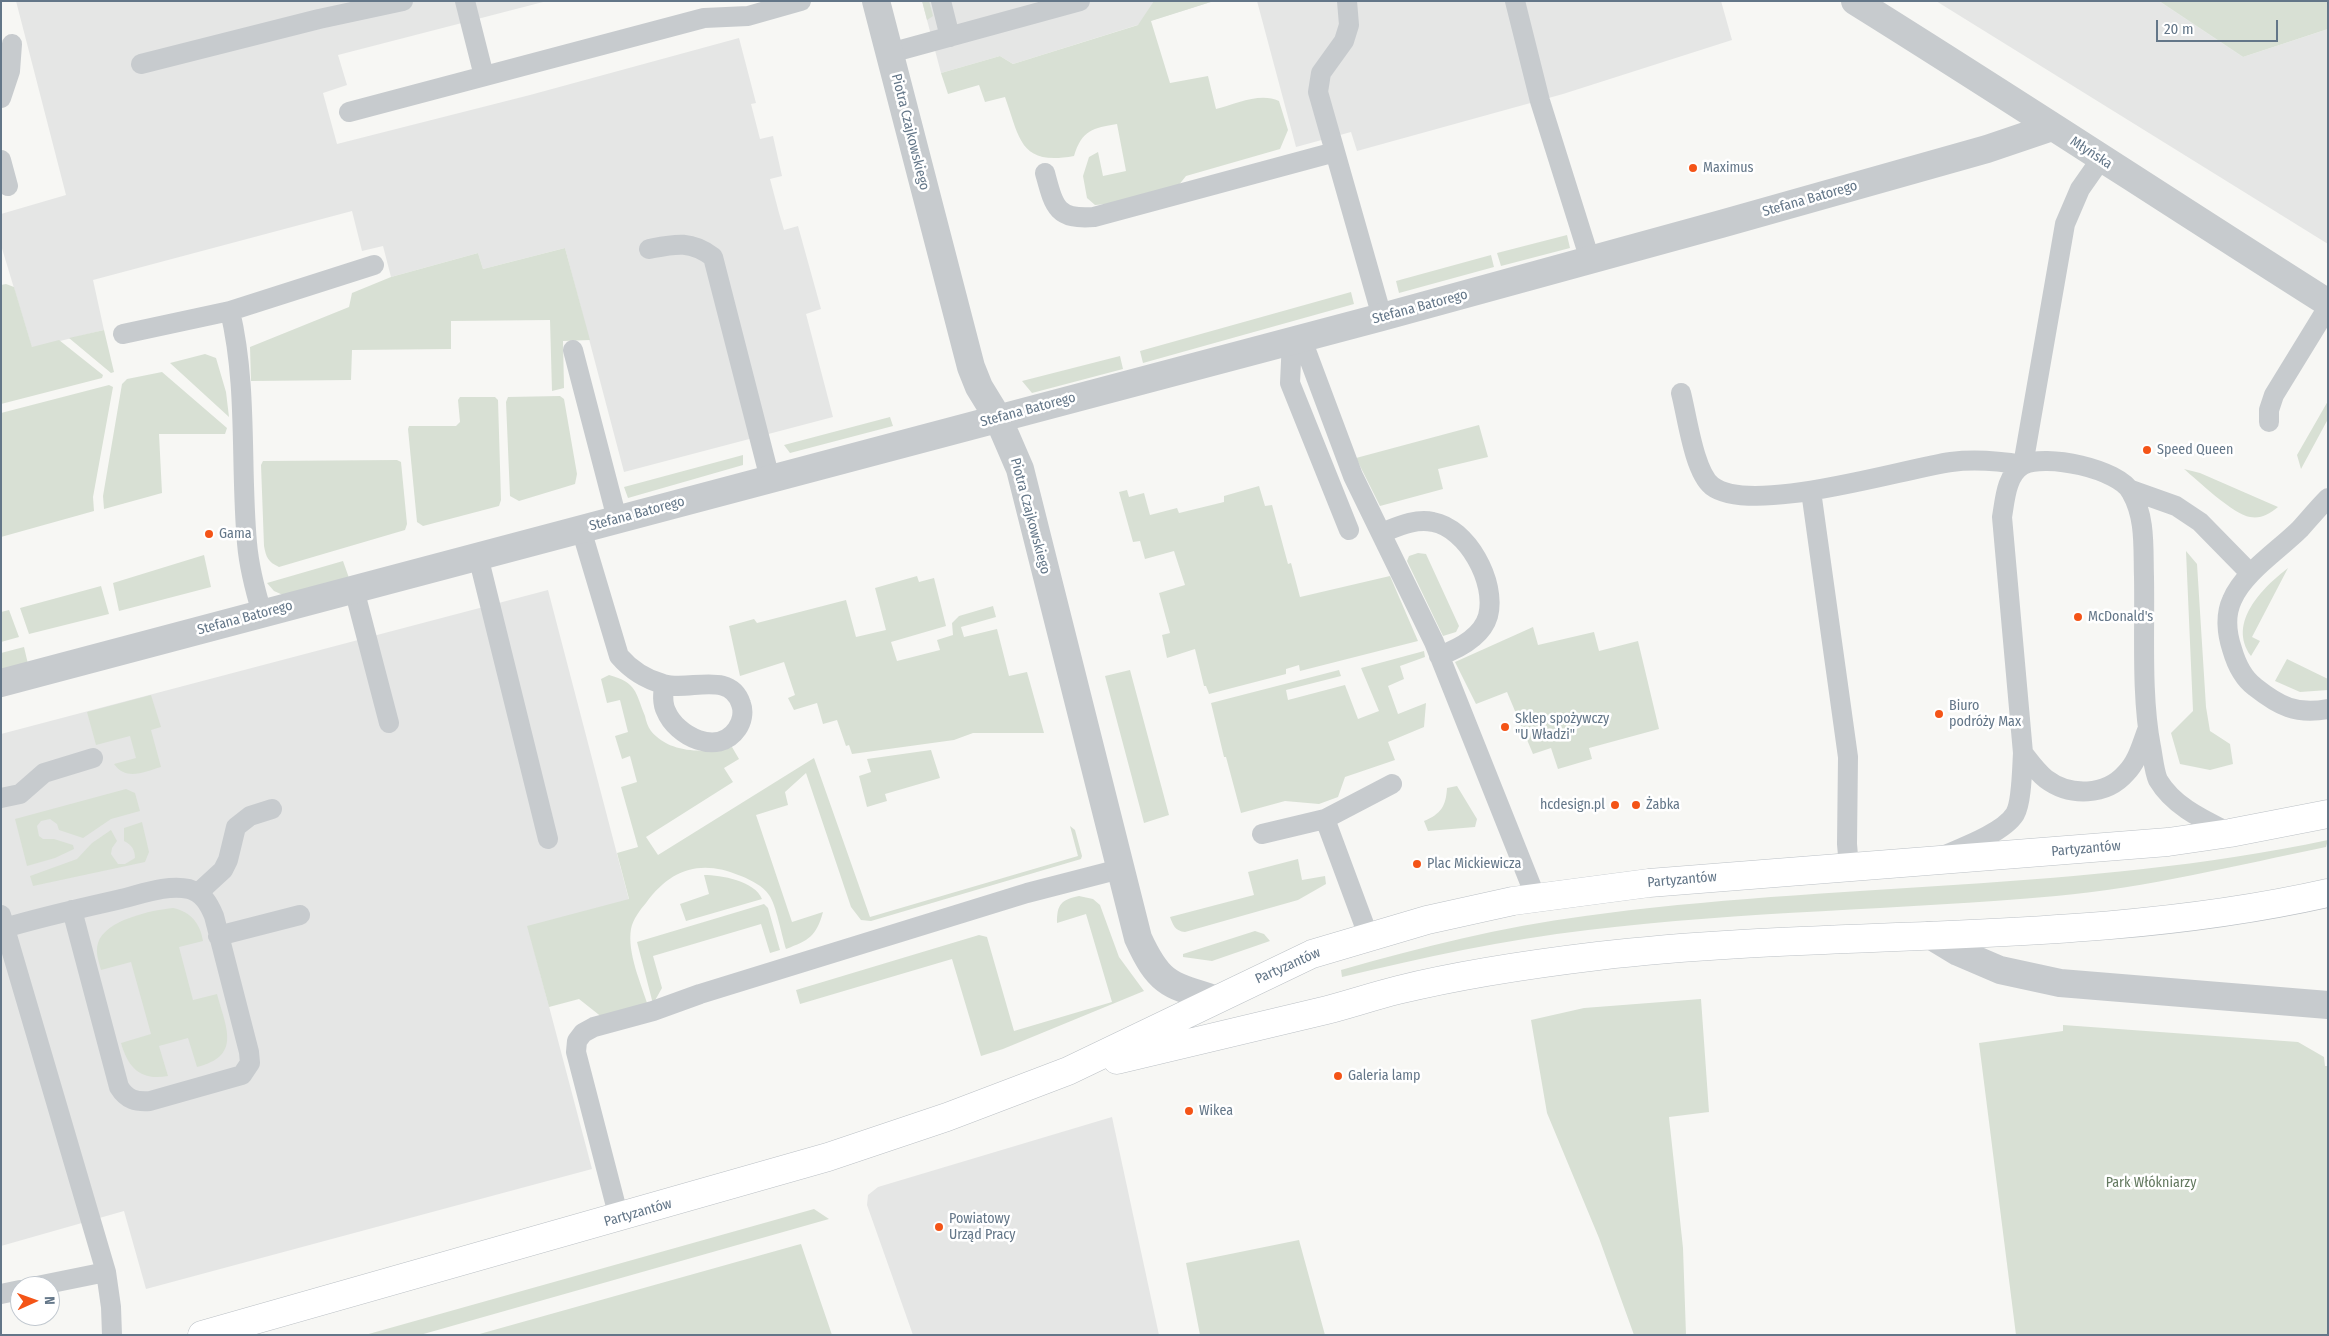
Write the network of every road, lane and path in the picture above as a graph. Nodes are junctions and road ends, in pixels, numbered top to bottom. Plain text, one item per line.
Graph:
1 (402, 1) edge
2 (465, 1) edge
3 (801, 1) edge
4 (876, 1) edge
5 (941, 1) edge
6 (1080, 1) edge
7 (1347, 1) edge
8 (1515, 1) edge
9 (1855, 1) edge
10 (950, 37) junction
11 (12, 44) dead end
12 (890, 53) junction
13 (142, 64) dead end
14 (484, 76) junction
15 (1, 98) edge
16 (349, 112) dead end
17 (2052, 127) junction
18 (1335, 152) junction
19 (2101, 159) junction
20 (1, 160) edge
21 (1045, 173) dead end
22 (8, 186) dead end
23 (649, 249) dead end
24 (1590, 260) junction
25 (374, 265) dead end
26 (2328, 303) edge
27 (2328, 307) edge
28 (230, 311) junction
29 (1382, 317) junction
30 (123, 334) dead end
31 (1297, 338) junction
32 (573, 350) dead end
33 (1681, 393) dead end
34 (998, 418) junction
35 (2269, 422) dead end
36 (2023, 465) junction
37 (770, 478) junction
38 (2130, 490) junction
39 (1811, 491) junction
40 (2328, 498) edge
41 (617, 519) junction
42 (581, 529) junction
43 (1349, 530) dead end
44 (1381, 532) junction
45 (478, 556) junction
46 (2250, 574) junction
47 (354, 589) junction
48 (262, 613) junction
49 (1440, 656) junction
50 (1, 683) edge
51 (664, 685) dead end
52 (2328, 710) edge
53 (389, 723) dead end
54 (2148, 728) junction
55 (2023, 753) junction
56 (93, 758) dead end
57 (1392, 784) dead end
58 (1, 798) edge
59 (272, 810) dead end
60 (2328, 814) edge
61 (1325, 818) junction
62 (2230, 833) junction
63 (1262, 834) dead end
64 (548, 839) dead end
65 (1932, 860) junction
66 (1849, 867) junction
67 (1120, 869) junction
68 (198, 893) junction
69 (2328, 893) edge
70 (1536, 898) junction
71 (72, 910) junction
72 (300, 915) dead end
73 (2, 924) edge
74 (1368, 935) junction
75 (1930, 935) junction
76 (218, 936) junction
77 (1215, 999) junction
78 (2328, 1005) edge
79 (1068, 1071) junction
80 (619, 1218) junction
81 (106, 1272) junction
82 (60, 1281) edge
83 (112, 1335) edge
84 (202, 1335) edge

1 - 13 lane
2 - 14 lane
3 - 14 lane
4 - 12 street, Piotra Czajkowskiego
5 - 10 lane
6 - 10 lane
7 - 18 lane
8 - 24 lane
9 - 17 street, Młyńska
10 - 12 lane
11 - 15 lane
12 - 34 street, Piotra Czajkowskiego
14 - 16 lane
17 - 19 street, Młyńska
17 - 24 street, Stefana Batorego
18 - 21 lane
18 - 29 lane
19 - 26 street, Młyńska
19 - 36 lane
20 - 22 lane
23 - 37 lane
24 - 29 street, Stefana Batorego
25 - 28 lane
27 - 35 lane
28 - 30 lane
28 - 48 lane
29 - 31 street, Stefana Batorego
31 - 34 street, Stefana Batorego
31 - 43 lane
31 - 44 lane
32 - 41 lane
33 - 39 lane
34 - 37 street, Stefana Batorego
34 - 67 street, Piotra Czajkowskiego
36 - 38 lane
36 - 39 lane
36 - 55 lane
37 - 41 street, Stefana Batorego
38 - 46 lane
38 - 54 lane
39 - 66 lane
40 - 46 lane
41 - 42 street, Stefana Batorego
42 - 45 street, Stefana Batorego
42 - 51 lane
44 - 49 lane
44 - 49 lane
45 - 47 street, Stefana Batorego
45 - 64 lane
46 - 52 lane
47 - 48 street, Stefana Batorego
47 - 53 lane
48 - 50 street, Stefana Batorego
49 - 70 lane
54 - 55 lane
54 - 62 lane
55 - 65 lane
56 - 58 lane
57 - 61 lane
59 - 68 lane
60 - 62 main road, Partyzantów
61 - 63 lane
61 - 74 lane
62 - 65 main road, Partyzantów
65 - 66 main road, Partyzantów
66 - 70 main road, Partyzantów
67 - 77 street, Piotra Czajkowskiego
67 - 80 lane
68 - 71 lane
68 - 76 lane
69 - 75 main road, Partyzantów
70 - 74 main road, Partyzantów
71 - 73 lane
71 - 76 lane
72 - 76 lane
73 - 81 lane
74 - 77 main road, Partyzantów
75 - 78 street
75 - 79 main road, Partyzantów
77 - 79 main road, Partyzantów
79 - 80 main road, Partyzantów
80 - 84 main road, Partyzantów
81 - 82 lane
81 - 83 lane

